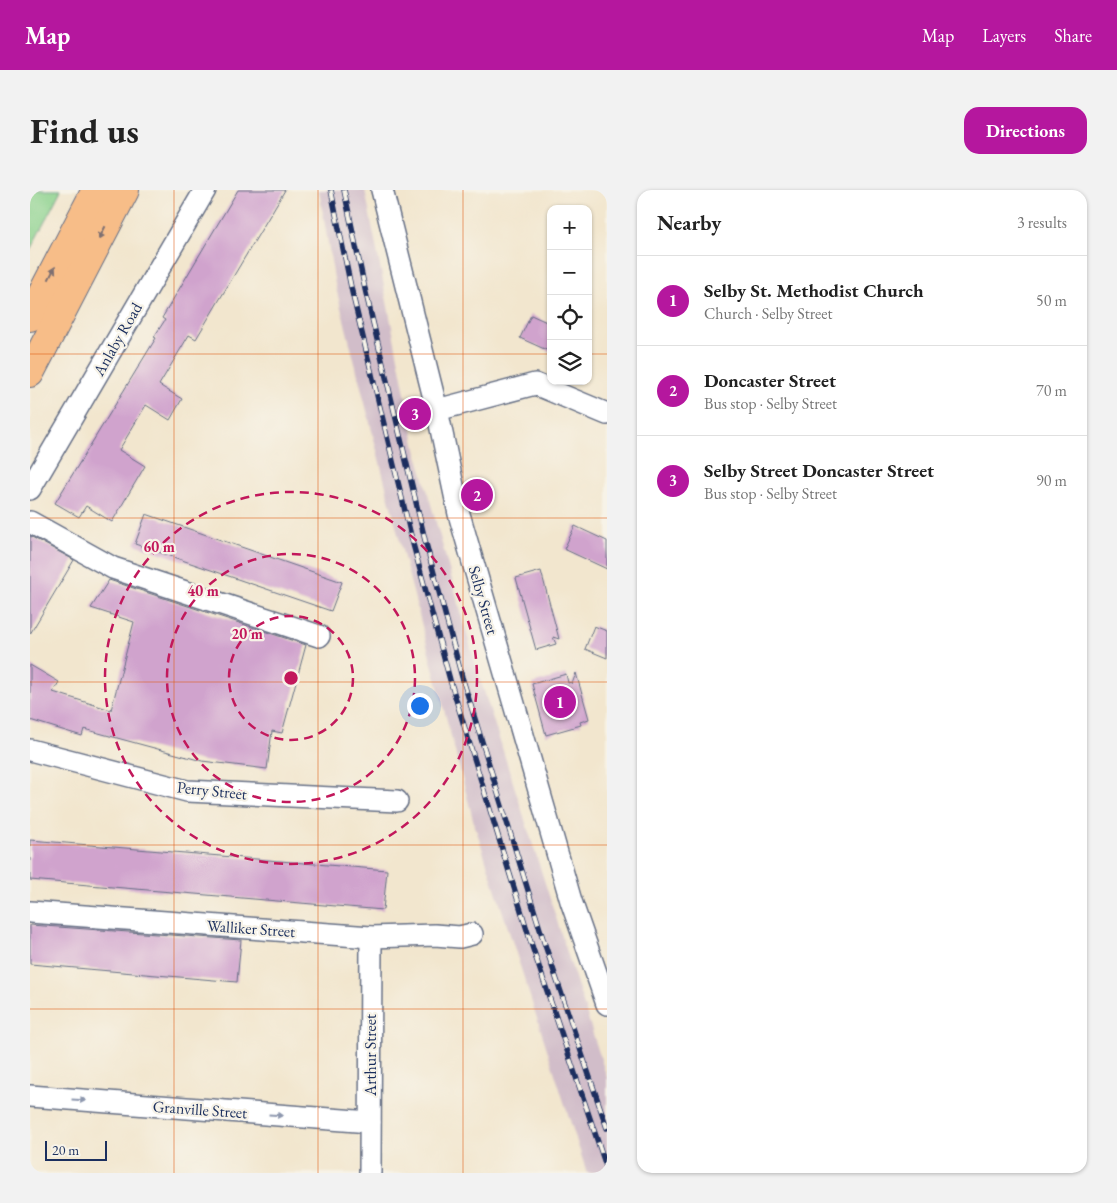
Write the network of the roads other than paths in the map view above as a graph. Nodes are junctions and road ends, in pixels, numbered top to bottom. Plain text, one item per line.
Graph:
1 (96, 190) edge
2 (125, 190) edge
3 (205, 190) edge
4 (382, 190) edge
5 (30, 317) edge
6 (30, 373) edge
7 (437, 410) junction
8 (607, 414) edge
9 (30, 489) edge
10 (30, 522) edge
11 (319, 636) dead end
12 (30, 750) edge
13 (397, 801) dead end
14 (30, 912) edge
15 (472, 934) dead end
16 (371, 937) junction
17 (606, 997) edge
18 (30, 1096) edge
19 (370, 1122) junction
20 (370, 1173) edge

5 -> 1 main road
2 -> 6 main road
3 - 9 street, Anlaby Road
4 - 7 street, Selby Street
7 - 8 street
7 - 17 street, Selby Street
10 - 11 street
12 - 13 street, Perry Street
14 - 16 street, Walliker Street
15 - 16 street, Walliker Street
16 - 19 street, Arthur Street
18 -> 19 street, Granville Street
19 - 20 street, Arthur Street

